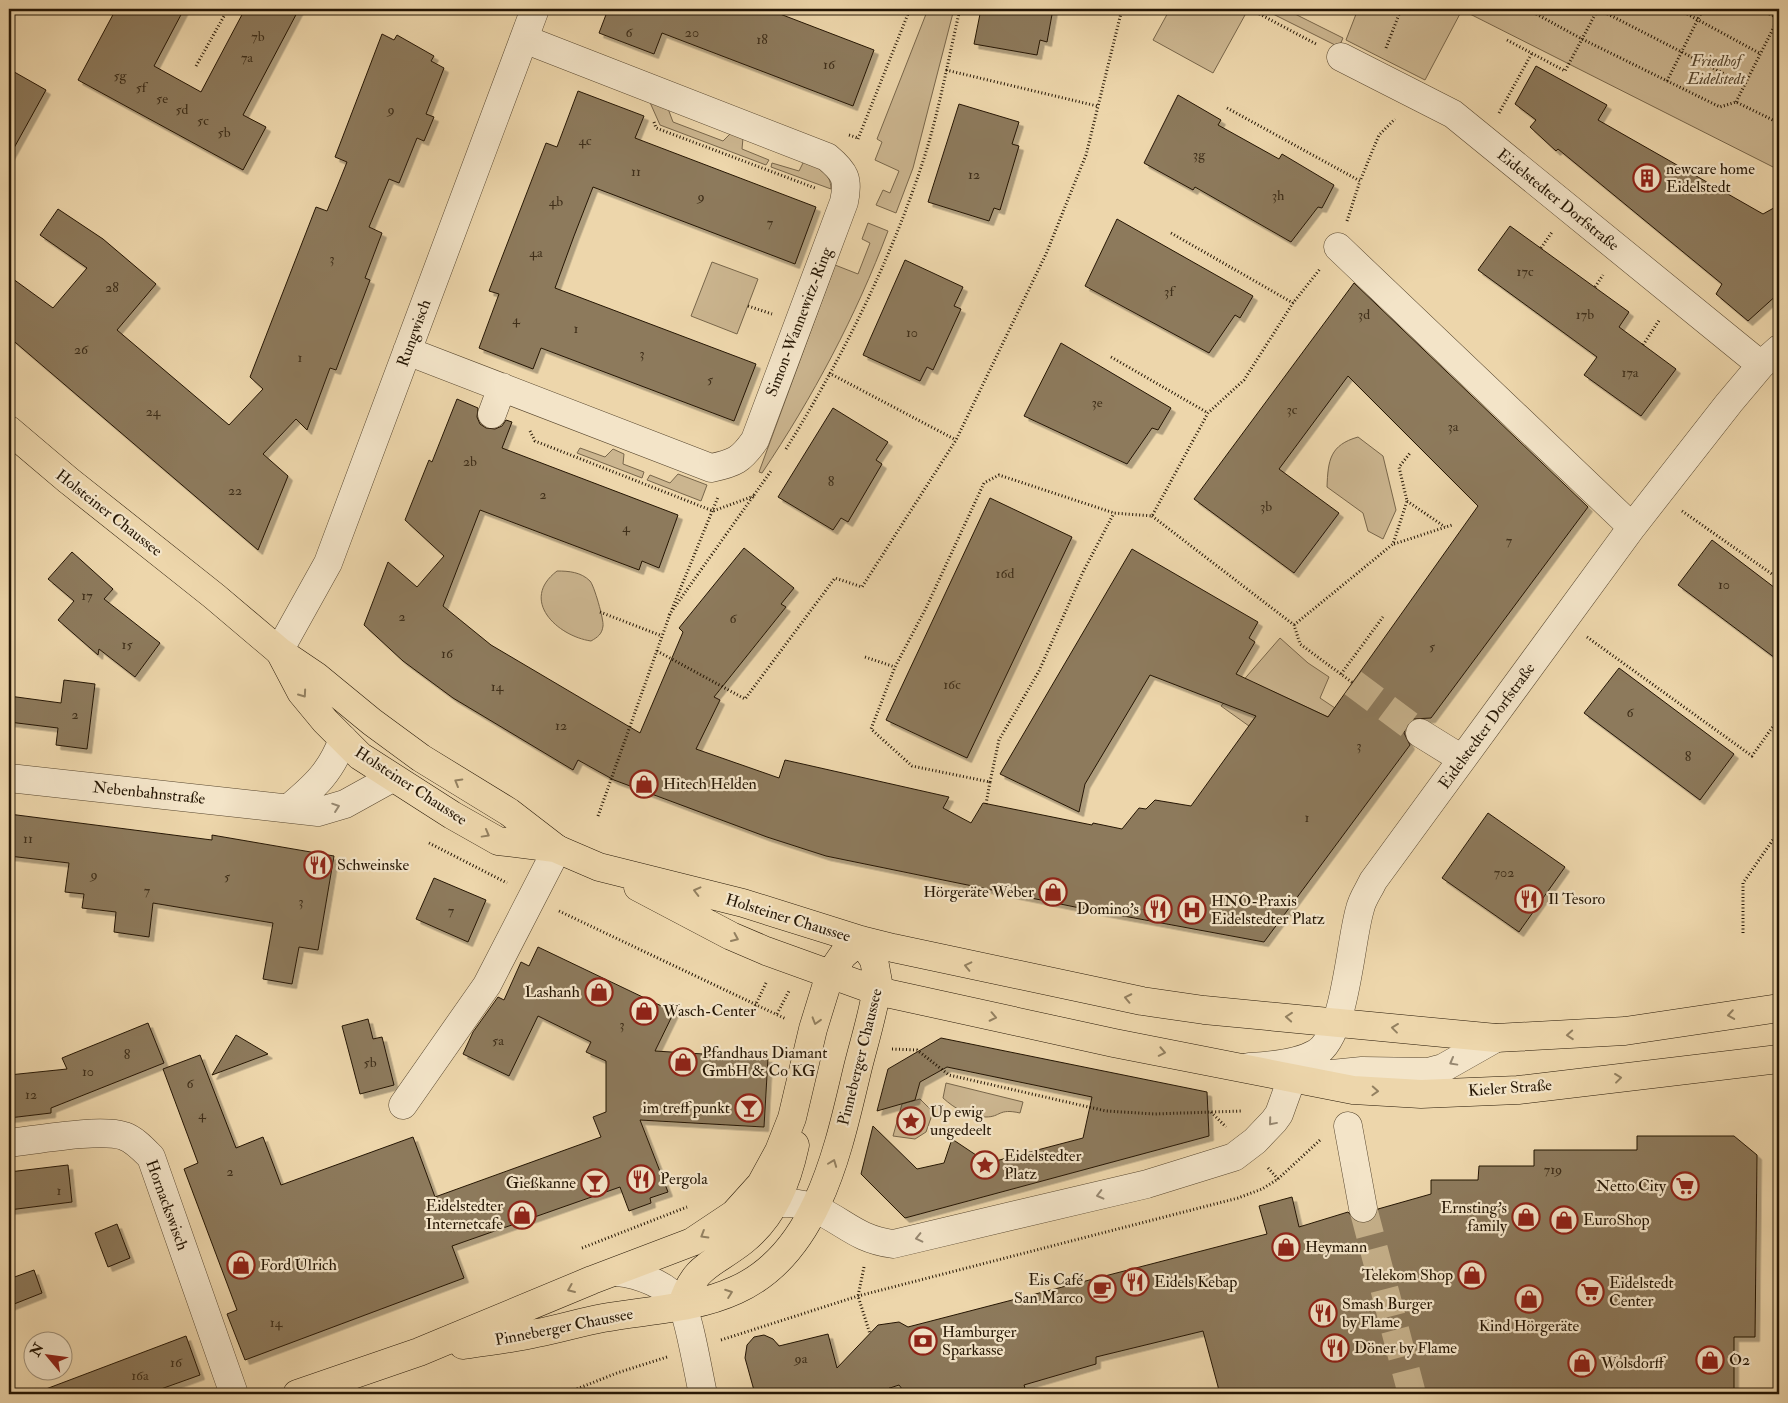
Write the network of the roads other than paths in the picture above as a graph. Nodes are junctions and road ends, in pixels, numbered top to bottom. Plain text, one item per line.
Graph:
1 (535, 9) edge
2 (524, 39) junction
3 (1341, 57) road end
4 (1338, 247) road end
5 (407, 351) junction
6 (1770, 357) edge
7 (502, 387) junction
8 (492, 414) dead end
9 (9, 430) edge
10 (1632, 527) junction
11 (279, 651) junction
12 (1420, 733) tunnel mouth
13 (343, 739) junction
14 (1462, 759) junction
15 (9, 778) edge
16 (392, 778) junction
17 (289, 808) junction
18 (557, 849) junction
19 (599, 867) junction
20 (861, 940) junction
21 (830, 974) junction
22 (877, 991) junction
23 (1779, 1008) edge
24 (1337, 1022) junction
25 (1496, 1038) junction
26 (1779, 1059) edge
27 (1242, 1068) junction
28 (1292, 1078) junction
29 (800, 1088) junction
30 (403, 1105) dead end
31 (1348, 1126) dead end
32 (9, 1143) edge
33 (776, 1203) junction
34 (743, 1206) junction
35 (816, 1208) junction
36 (1363, 1208) tunnel mouth
37 (617, 1272) junction
38 (682, 1305) junction
39 (419, 1352) junction
40 (234, 1394) edge
41 (297, 1394) edge
42 (703, 1394) edge

1 - 2 street, Rungwisch
2 - 5 street, Rungwisch
2 - 7 street, Simon-Wannewitz-Ring
3 - 6 street, Eidelstedter Dorfstraße
4 - 10 street
5 - 7 street
5 - 11 street, Rungwisch
6 - 10 street, Eidelstedter Dorfstraße
7 - 8 street
9 - 11 main road, Holsteiner Chaussee
10 - 14 street, Eidelstedter Dorfstraße
11 -> 13 main road, Holsteiner Chaussee
18 -> 11 main road, Holsteiner Chaussee
12 - 14 street
13 - 16 main road, Holsteiner Chaussee
13 - 17 street
14 - 24 street, Eidelstedter Dorfstraße
15 - 17 street, Nebenbahnstraße
17 -> 16 street, Nebenbahnstraße
16 -> 18 main road, Holsteiner Chaussee
18 - 19 main road, Holsteiner Chaussee
18 - 30 street
20 -> 19 main road, Holsteiner Chaussee
19 -> 21 main road, Holsteiner Chaussee
20 - 21 main road, Pinneberger Chaussee
20 - 22 main road, Pinneberger Chaussee
24 -> 20 main road
21 - 22 main road
21 -> 29 main road, Pinneberger Chaussee
22 -> 27 main road
35 -> 22 main road, Pinneberger Chaussee
23 -> 25 main road
25 -> 24 main road
24 - 27 street, Eidelstedter Dorfstraße
25 -> 28 street
28 -> 26 main road, Kieler Straße
27 - 28 main road, Kieler Straße
28 -> 35 street
29 - 33 main road
29 - 34 main road, Pinneberger Chaussee
31 - 36 street
32 - 40 street, Hornackswisch
33 - 34 street
33 - 35 street
33 - 38 main road
34 -> 37 main road, Pinneberger Chaussee
38 -> 35 main road, Pinneberger Chaussee
37 - 38 street
37 -> 39 main road, Pinneberger Chaussee
38 - 39 main road, Pinneberger Chaussee
38 - 42 street
39 - 41 main road, Pinneberger Chaussee

